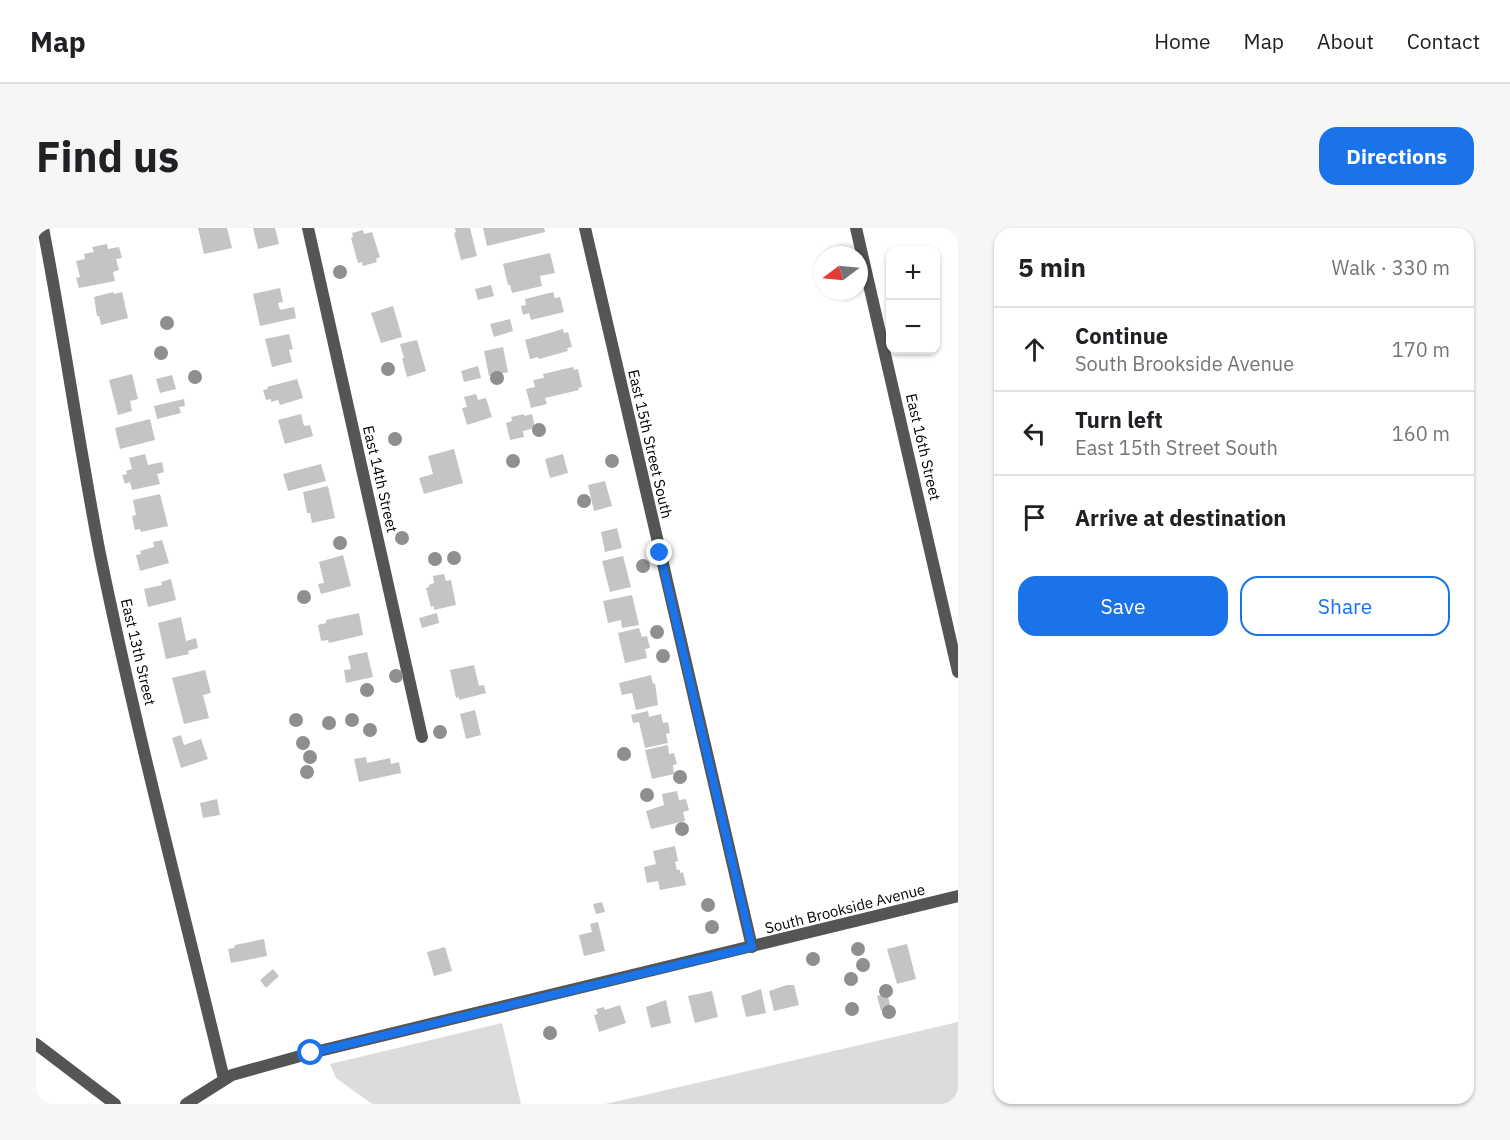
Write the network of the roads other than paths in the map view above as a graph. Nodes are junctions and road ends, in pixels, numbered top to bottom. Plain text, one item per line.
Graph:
1 (43, 228) edge
2 (308, 228) edge
3 (585, 228) edge
4 (856, 228) edge
5 (958, 672) edge
6 (422, 737) dead end
7 (958, 896) edge
8 (752, 947) junction
9 (36, 1044) edge
10 (224, 1079) junction
11 (115, 1104) edge
12 (186, 1104) edge

1 - 10 street, East 13th Street
2 - 6 street, East 14th Street
3 - 8 street, East 15th Street South
4 - 5 street, East 16th Street
7 - 8 street, South Brookside Avenue
8 - 10 street, South Brookside Avenue
9 - 11 street
10 - 12 street, South Brookside Avenue

